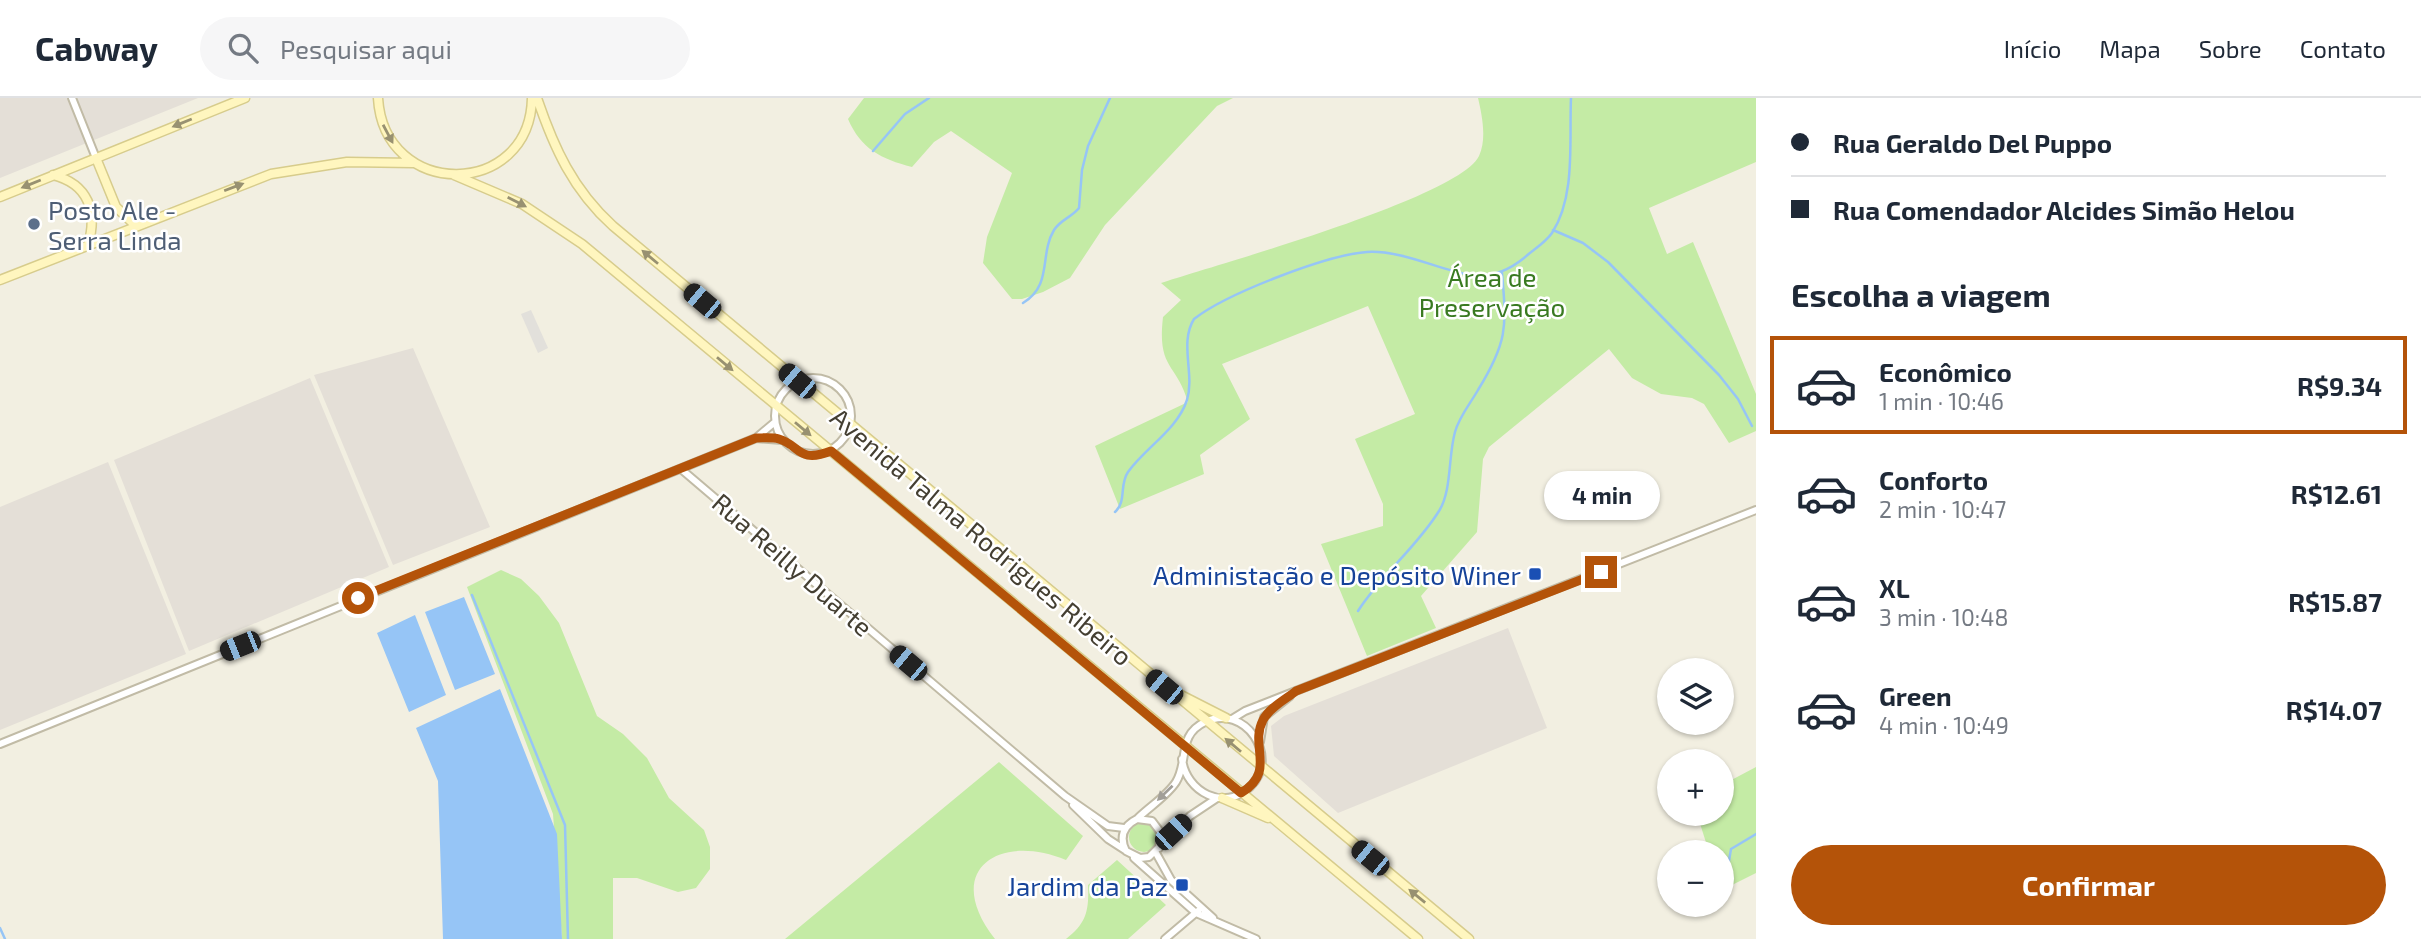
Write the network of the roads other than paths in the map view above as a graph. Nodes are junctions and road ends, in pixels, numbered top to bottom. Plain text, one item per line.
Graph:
1 (72, 98) edge
2 (245, 98) edge
3 (378, 98) edge
4 (534, 98) edge
5 (96, 158) junction
6 (413, 163) junction
7 (53, 175) junction
8 (454, 176) junction
9 (0, 197) edge
10 (135, 225) junction
11 (88, 244) junction
12 (0, 280) edge
13 (797, 381) junction
14 (776, 406) junction
15 (775, 422) junction
16 (850, 426) junction
17 (756, 438) junction
18 (783, 440) junction
19 (831, 451) junction
20 (681, 469) junction
21 (1756, 510) edge
22 (1164, 687) junction
23 (1296, 691) junction
24 (1229, 719) junction
25 (1205, 722) junction
26 (0, 744) edge
27 (1184, 746) junction
28 (1261, 748) junction
29 (1182, 759) junction
30 (1261, 768) junction
31 (1241, 793) junction
32 (1065, 796) junction
33 (1220, 798) junction
34 (1137, 819) junction
35 (1272, 819) junction
36 (1125, 828) junction
37 (1158, 851) junction
38 (1129, 853) junction
39 (1199, 910) junction
40 (1165, 939) edge
41 (1256, 939) edge
42 (1418, 939) edge
43 (1469, 939) edge

1 - 5 street
2 -> 5 main road
3 -> 6 main road
4 - 8 main road
13 -> 4 main road, Avenida Talma Rodrigues Ribeiro
5 - 7 main road
5 - 10 main road
6 - 8 main road, Avenida Talma Rodrigues Ribeiro
10 -> 6 main road
7 -> 9 main road
7 - 11 main road
8 -> 14 main road, Avenida Talma Rodrigues Ribeiro
10 - 11 main road
11 - 12 main road
13 - 14 street
13 - 16 main road, Avenida Talma Rodrigues Ribeiro
13 - 16 street
14 - 15 street
14 -> 19 main road, Avenida Talma Rodrigues Ribeiro
15 - 17 street
15 - 18 street
16 - 19 street
16 - 22 main road, Avenida Talma Rodrigues Ribeiro
17 - 18 street
17 - 20 street
18 - 19 street
19 - 27 main road, Avenida Talma Rodrigues Ribeiro
20 - 26 street
20 - 32 street, Rua Reilly Duarte
21 - 23 street
22 - 24 main road
22 - 25 main road, Avenida Talma Rodrigues Ribeiro
23 - 24 street
23 - 28 street
24 - 25 street
24 - 28 street
25 - 27 street
30 -> 25 main road, Avenida Talma Rodrigues Ribeiro
27 - 29 street
27 - 31 main road, Avenida Talma Rodrigues Ribeiro
28 - 30 street
29 - 33 street
29 -> 34 street
30 - 31 street
43 -> 30 main road, Avenida Talma Rodrigues Ribeiro
31 - 33 street
31 - 35 main road, Avenida Talma Rodrigues Ribeiro
32 - 36 street, Rua Reilly Duarte
32 - 38 street, Rua Reilly Duarte
33 - 35 main road
33 - 37 street
34 - 36 street
34 - 37 street
35 - 42 main road, Avenida Talma Rodrigues Ribeiro
36 - 38 street
37 - 38 street
37 - 39 street, Rua Reilly Duarte
38 - 39 street, Rua Reilly Duarte
39 - 40 street
39 - 41 street, Rua Reilly Duarte

